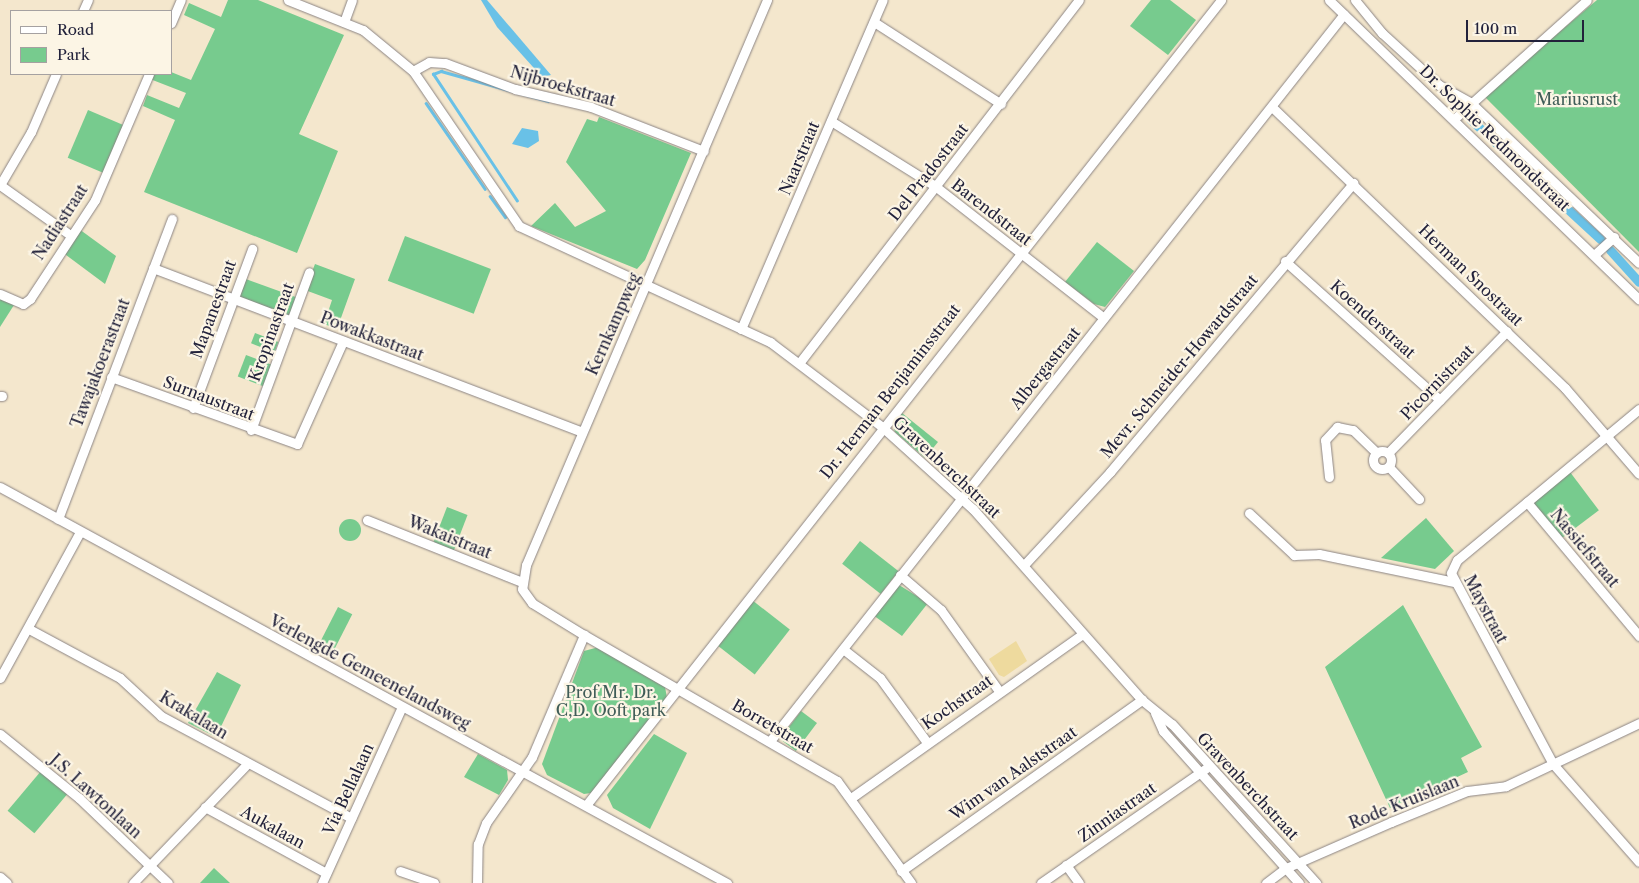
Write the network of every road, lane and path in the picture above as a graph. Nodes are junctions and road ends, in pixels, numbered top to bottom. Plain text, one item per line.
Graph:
1 (181, 0) edge
2 (288, 0) edge
3 (352, 0) edge
4 (767, 0) edge
5 (883, 0) edge
6 (1079, 0) edge
7 (1221, 0) edge
8 (1328, 0) edge
9 (1355, 0) edge
10 (1587, 0) edge
11 (1344, 14) junction
12 (172, 21) edge
13 (344, 22) junction
14 (874, 22) junction
15 (413, 71) junction
16 (56, 75) edge
17 (149, 75) edge
18 (1470, 102) junction
19 (1001, 104) junction
20 (1272, 107) junction
21 (1454, 119) junction
22 (831, 120) junction
23 (704, 151) junction
24 (1353, 183) junction
25 (0, 185) edge
26 (935, 186) junction
27 (172, 219) dead end
28 (70, 234) junction
29 (1614, 237) junction
30 (252, 249) dead end
31 (1020, 252) junction
32 (1594, 255) junction
33 (1285, 261) junction
34 (1639, 263) edge
35 (153, 268) junction
36 (309, 272) dead end
37 (647, 285) junction
38 (0, 294) edge
39 (232, 299) junction
40 (1639, 299) edge
41 (1104, 318) junction
42 (290, 321) junction
43 (741, 329) junction
44 (1507, 331) junction
45 (343, 341) junction
46 (800, 362) junction
47 (111, 377) junction
48 (1440, 400) junction
49 (193, 408) junction
50 (1639, 409) edge
51 (881, 426) junction
52 (251, 430) junction
53 (582, 432) junction
54 (1607, 436) junction
55 (1377, 453) junction
56 (1388, 453) junction
57 (1389, 467) junction
58 (1639, 474) edge
59 (1329, 477) dead end
60 (0, 487) edge
61 (961, 498) junction
62 (1419, 499) dead end
63 (1527, 502) junction
64 (1249, 513) dead end
65 (58, 519) junction
66 (367, 520) dead end
67 (80, 532) junction
68 (1024, 565) junction
69 (900, 575) junction
70 (522, 582) junction
71 (1454, 582) junction
72 (29, 629) junction
73 (1083, 634) junction
74 (584, 635) junction
75 (1639, 636) edge
76 (843, 649) junction
77 (15, 650) junction
78 (0, 667) edge
79 (0, 678) edge
80 (677, 689) junction
81 (999, 691) junction
82 (1142, 700) junction
83 (402, 707) junction
84 (1155, 713) junction
85 (1639, 723) edge
86 (0, 734) edge
87 (926, 741) junction
88 (770, 742) junction
89 (248, 763) junction
90 (1553, 764) junction
91 (1210, 765) junction
92 (523, 770) junction
93 (1201, 772) junction
94 (851, 798) junction
95 (587, 804) junction
96 (205, 807) junction
97 (351, 818) junction
98 (1639, 862) edge
99 (1299, 863) junction
100 (150, 865) junction
101 (1066, 866) junction
102 (1286, 868) junction
103 (901, 870) junction
104 (400, 871) dead end
105 (326, 873) junction
106 (0, 877) edge
107 (7, 883) edge
108 (133, 883) edge
109 (168, 883) edge
110 (322, 883) edge
111 (434, 883) edge
112 (477, 883) edge
113 (727, 883) edge
114 (910, 883) edge
115 (1041, 883) edge
116 (1079, 883) edge
117 (1266, 883) edge
118 (1299, 883) edge
119 (1316, 883) edge

1 - 12 street
2 - 13 street, Gravenberchstraat
3 - 13 street
4 - 23 street, Kernkampweg
5 - 14 street, Naarstraat
6 - 19 street, Del Pradostraat
7 - 31 street, Dr. Herman Benjaminsstraat
8 - 11 street, Dr. Sophie Redmondstraat
9 - 18 street, Dr. Sophie Redmondstraat
10 - 18 street
11 - 20 street, Albergastraat
11 - 21 street, Dr. Sophie Redmondstraat
13 - 15 street, Gravenberchstraat
14 - 19 street
14 - 22 street, Naarstraat
15 - 23 street, Nijbroekstraat
15 - 37 street, Gravenberchstraat
16 - 25 street
17 - 28 street, Nadiastraat
18 - 21 street
18 - 29 street, Dr. Sophie Redmondstraat
19 - 26 street, Del Pradostraat
20 - 24 street, Herman Snostraat
20 - 41 street, Albergastraat
21 - 32 street, Dr. Sophie Redmondstraat
22 - 26 street, Barendstraat
22 - 43 street, Naarstraat
23 - 37 street, Kernkampweg
24 - 33 street, Mevr. Schneider-Howardstraat
24 - 44 street, Herman Snostraat
25 - 28 street
26 - 31 street, Barendstraat
26 - 46 street, Del Pradostraat
27 - 35 street, Tawajakoerastraat
28 - 38 street, Nadiastraat
29 - 32 street
29 - 34 street, Dr. Sophie Redmondstraat
30 - 39 street, Mapanestraat
31 - 41 street, Barendstraat
31 - 51 street, Dr. Herman Benjaminsstraat
32 - 40 street, Dr. Sophie Redmondstraat
33 - 48 street, Koenderstraat
33 - 68 street, Mevr. Schneider-Howardstraat
35 - 39 street, Powakkastraat
35 - 47 street, Tawajakoerastraat
36 - 42 street, Kropinastraat
37 - 43 street, Gravenberchstraat
37 - 53 street, Kernkampweg
39 - 42 street, Powakkastraat
39 - 49 street, Mapanestraat
41 - 61 street, Albergastraat
42 - 45 street, Powakkastraat
42 - 52 street, Kropinastraat
43 - 46 street, Gravenberchstraat
44 - 48 street, Picornistraat
44 - 54 street, Herman Snostraat
45 - 52 street, Surnaustraat
45 - 53 street, Powakkastraat
46 - 51 street, Gravenberchstraat
47 - 49 street, Surnaustraat
47 - 65 street, Tawajakoerastraat
48 - 56 street, Picornistraat
49 - 52 street, Surnaustraat
50 - 54 street, Maystraat
51 - 61 street, Gravenberchstraat
51 - 80 street, Dr. Herman Benjaminsstraat
53 - 70 street, Kernkampweg
54 - 58 street, Herman Snostraat
54 - 63 street, Maystraat
55 - 56 street
55 - 57 street
55 - 59 street
56 - 57 street
57 - 62 street
60 - 65 street, Verlengde Gemeenelandsweg
61 - 68 street, Gravenberchstraat
61 - 69 street, Albergastraat
63 - 71 street, Maystraat
63 - 75 street, Nassiefstraat
64 - 71 street
65 - 67 street, Verlengde Gemeenelandsweg
66 - 70 street, Wakaistraat
67 - 72 street
67 - 83 street, Verlengde Gemeenelandsweg
68 - 73 street, Gravenberchstraat
69 - 76 street, Albergastraat
69 - 81 street
70 - 74 street
71 - 90 street, Maystraat
72 - 77 street
72 - 89 street, Krakalaan
73 - 81 street, Kochstraat
73 - 82 street, Gravenberchstraat
74 - 80 street, Borretstraat
74 - 92 street
76 - 87 street
76 - 88 street, Albergastraat
77 - 78 street
77 - 79 street
80 - 88 street, Borretstraat
80 - 95 street, Dr. Herman Benjaminsstraat
81 - 87 street, Kochstraat
82 - 84 street, Gravenberchstraat
82 - 103 street, Wim van Aalststraat
83 - 92 street, Verlengde Gemeenelandsweg
83 - 97 street, Via Bellalaan
84 - 91 street, Gravenberchstraat
84 - 93 street, Gravenberchstraat
85 - 90 street, Rode Kruislaan
86 - 100 street, J.S. Lawtonlaan
87 - 94 street, Kochstraat
88 - 94 street, Borretstraat
89 - 96 street
89 - 97 street, Krakalaan
90 - 98 street, Maystraat
90 - 99 street, Rode Kruislaan
91 - 93 street, Zinniastraat
91 - 99 street, Gravenberchstraat
92 - 95 street, Verlengde Gemeenelandsweg
92 - 112 street
93 - 101 street, Zinniastraat
93 - 102 street, Gravenberchstraat
94 - 103 street, Borretstraat
95 - 113 street, Verlengde Gemeenelandsweg
96 - 100 street
96 - 105 street, Aukalaan
97 - 105 street, Via Bellalaan
99 - 102 street, Rode Kruislaan
99 - 119 street, Gravenberchstraat
100 - 108 street
100 - 109 street, J.S. Lawtonlaan
101 - 115 street, Zinniastraat
101 - 116 street
102 - 117 street, Rode Kruislaan
102 - 118 street, Gravenberchstraat
103 - 114 street, Borretstraat
104 - 111 street
105 - 110 street, Via Bellalaan
106 - 107 street

